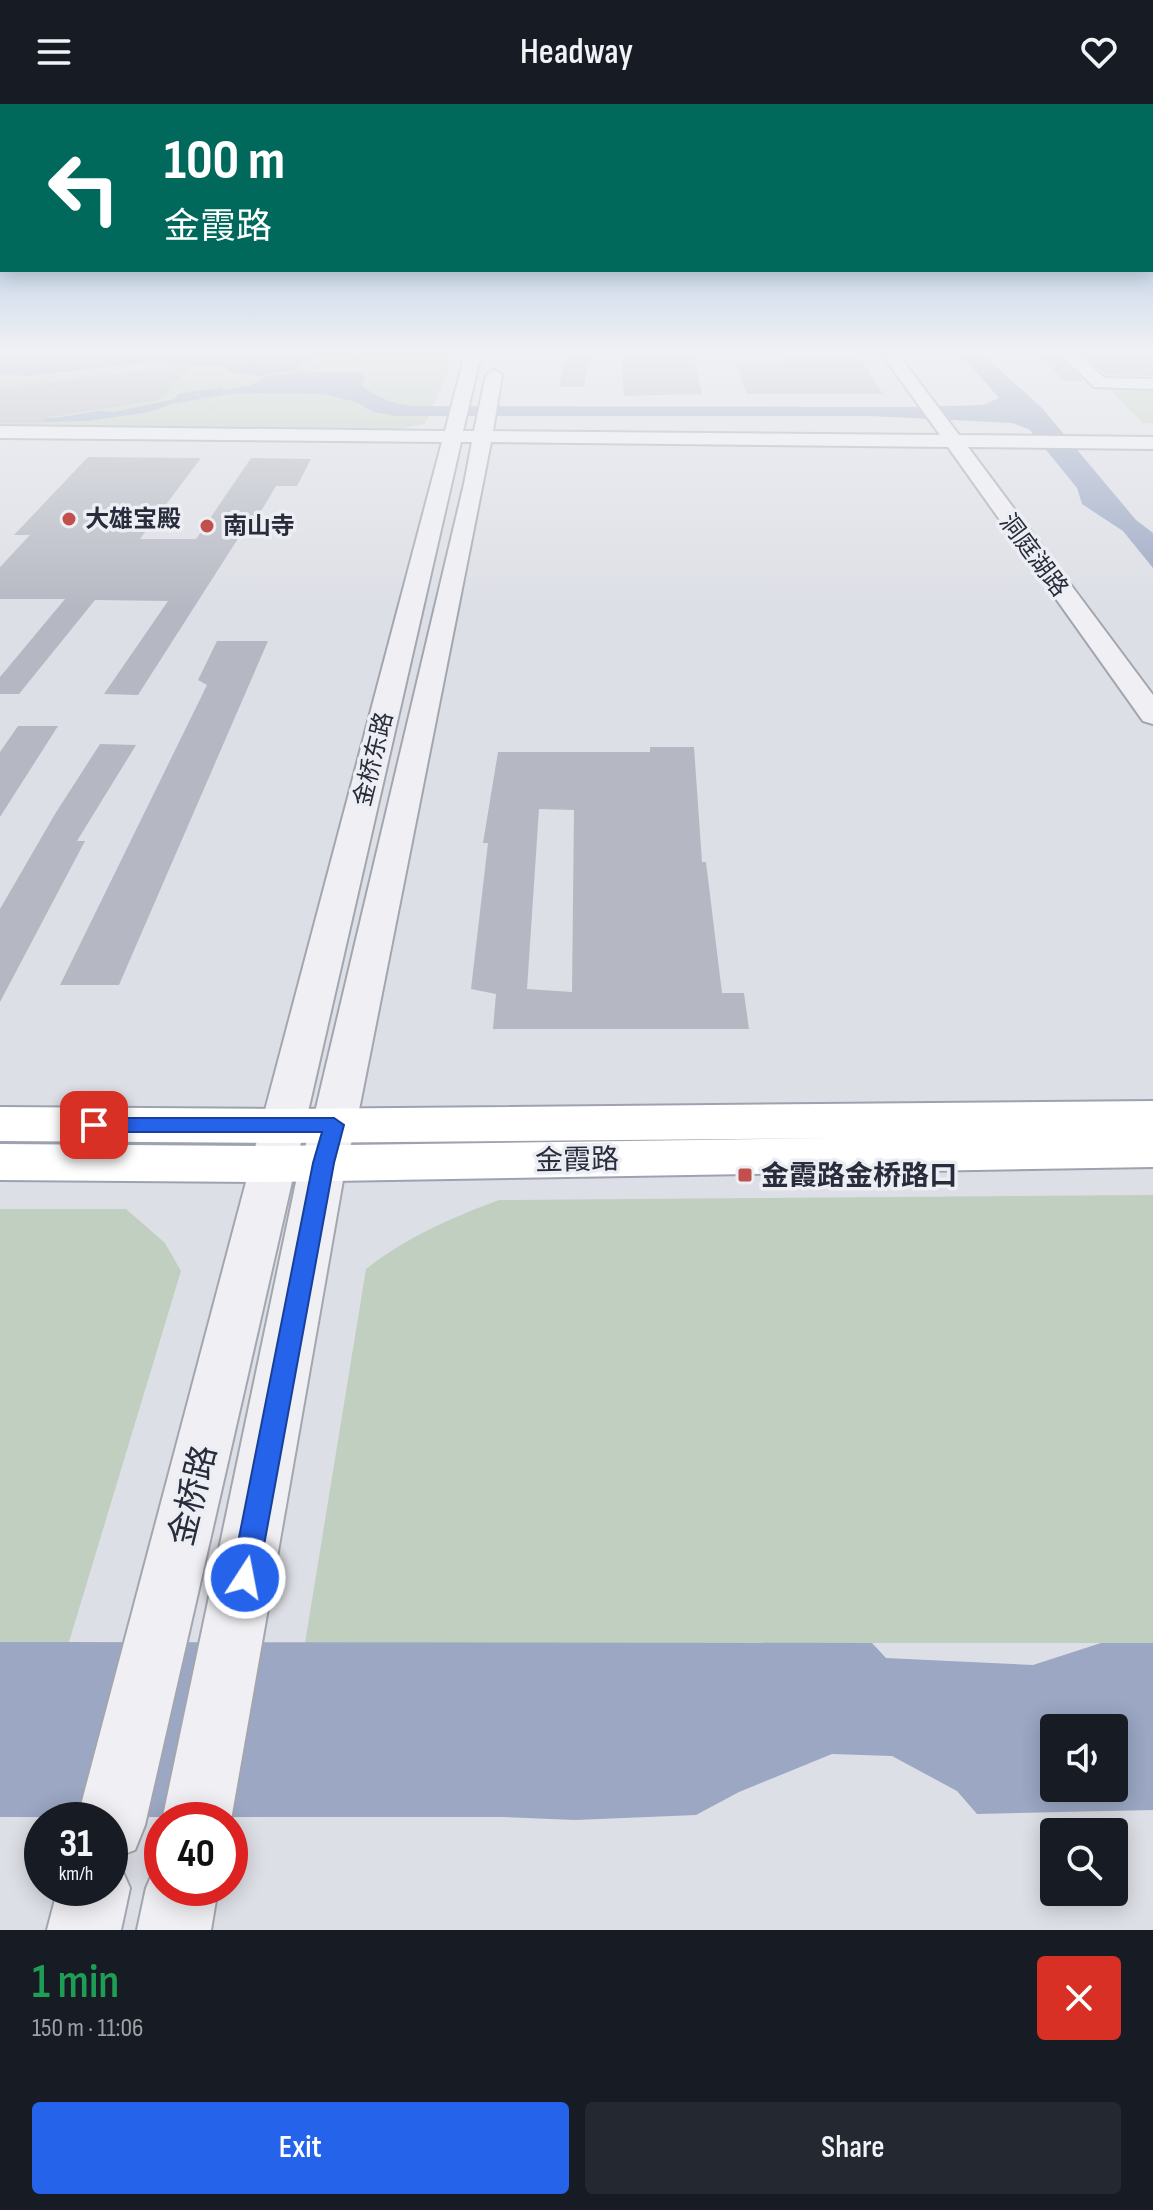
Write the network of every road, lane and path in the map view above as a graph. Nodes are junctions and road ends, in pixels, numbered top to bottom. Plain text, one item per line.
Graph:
1 (466, 439) edge
2 (466, 439) edge
3 (950, 439) edge
4 (1006, 439) edge
5 (1128, 439) edge
6 (1153, 715) edge
7 (1153, 1118) edge
8 (0, 1124) edge
9 (303, 1144) junction
10 (1153, 1150) edge
11 (0, 1162) edge
12 (116, 1802) edge
13 (200, 1802) edge
14 (90, 1906) edge
15 (179, 1906) edge
16 (84, 1930) edge
17 (174, 1930) edge

1 - 9 street, 金桥东路
2 - 9 street, 金桥东路
3 - 6 street, 洞庭湖路
4 - 5 street
7 - 9 main road, 金霞路
8 - 9 main road, 金霞路
9 - 10 main road, 金霞路
9 - 11 main road, 金霞路
9 - 12 street, 金桥路
9 - 13 street
14 - 16 street
15 - 17 street

